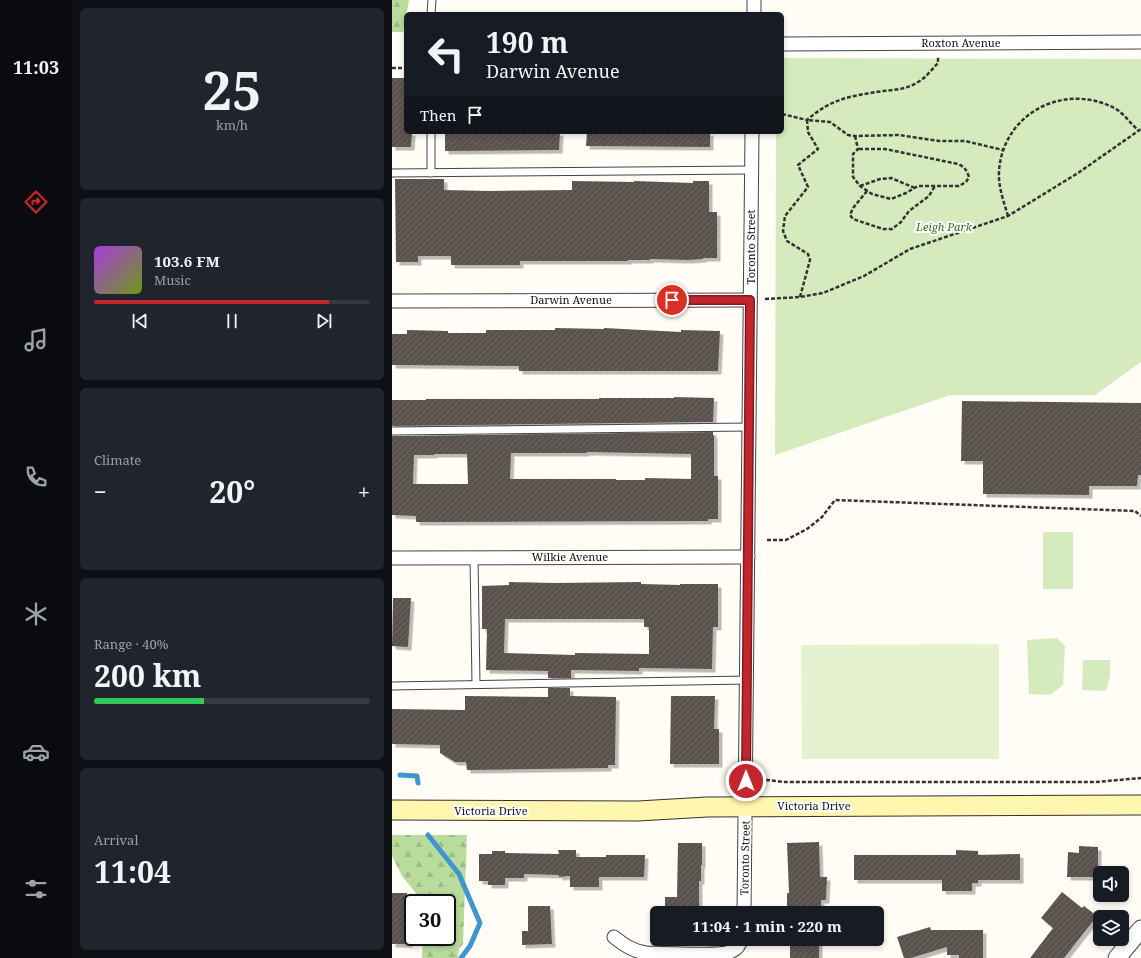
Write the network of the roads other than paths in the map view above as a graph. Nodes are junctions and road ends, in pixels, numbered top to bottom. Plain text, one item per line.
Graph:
1 (432, 0) edge
2 (754, 0) edge
3 (431, 12) edge
4 (754, 12) edge
5 (1141, 42) edge
6 (784, 44) edge
7 (430, 134) edge
8 (752, 134) edge
9 (751, 170) junction
10 (392, 173) edge
11 (431, 173) junction
12 (750, 300) junction
13 (392, 301) edge
14 (749, 427) junction
15 (392, 431) edge
16 (474, 557) junction
17 (748, 557) junction
18 (392, 558) edge
19 (747, 680) junction
20 (476, 684) junction
21 (392, 686) edge
22 (1141, 804) edge
23 (746, 806) junction
24 (392, 810) edge
25 (744, 906) edge
26 (1141, 928) edge
27 (614, 937) dead end
28 (736, 946) edge
29 (1117, 958) edge

1 - 3 lane
2 - 4 street
5 - 6 street, Roxton Avenue
7 - 11 lane
8 - 9 street, Toronto Street
9 - 11 lane
9 - 12 street, Toronto Street
10 - 11 lane
12 - 13 street, Darwin Avenue
12 - 14 street, Toronto Street
14 - 15 lane
14 - 17 street, Toronto Street
16 - 17 street, Wilkie Avenue
16 - 18 street, Wilkie Avenue
16 - 20 lane
17 - 19 street, Toronto Street
19 - 20 lane
19 - 23 street, Toronto Street
20 - 21 lane
22 - 23 main road, Victoria Drive
23 - 24 main road, Victoria Drive
23 - 25 street, Toronto Street
26 - 29 street
27 - 28 street

